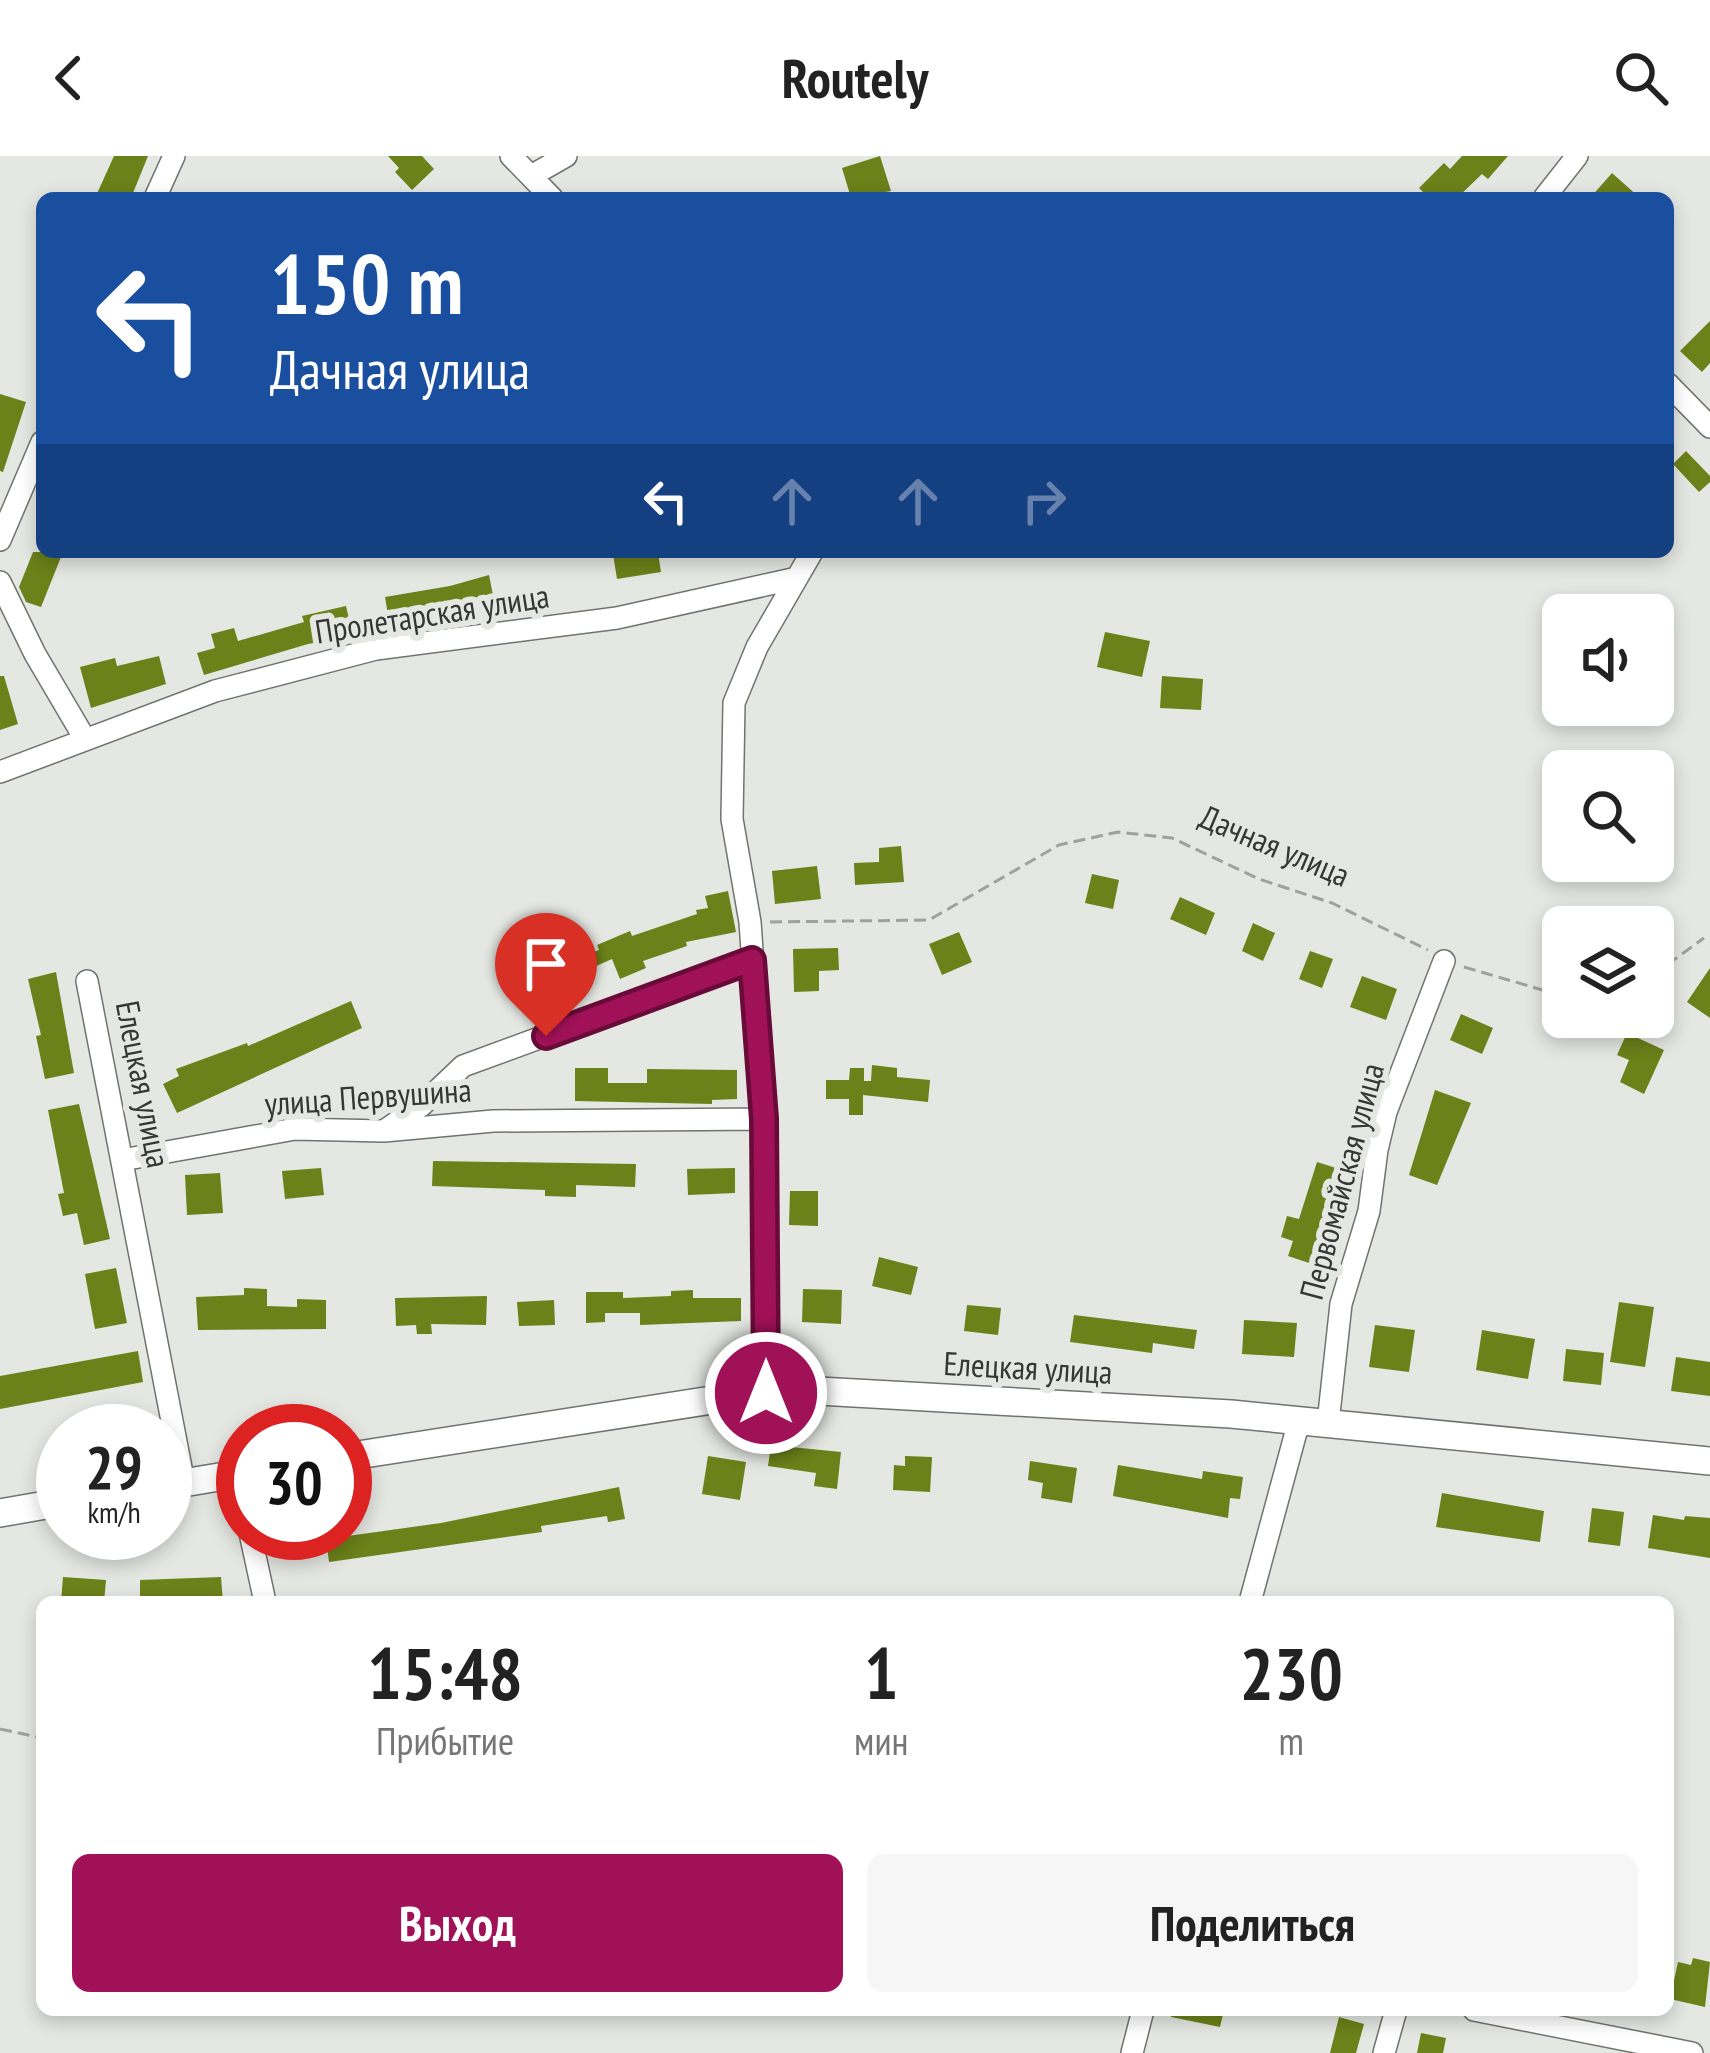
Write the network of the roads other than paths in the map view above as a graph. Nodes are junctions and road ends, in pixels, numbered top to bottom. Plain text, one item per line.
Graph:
1 (174, 156) edge
2 (511, 156) edge
3 (566, 156) edge
4 (1577, 156) edge
5 (531, 176) junction
6 (158, 192) edge
7 (546, 192) edge
8 (1549, 192) edge
9 (1674, 389) edge
10 (1710, 427) edge
11 (36, 456) edge
12 (0, 540) edge
13 (809, 558) edge
14 (797, 578) junction
15 (0, 582) edge
16 (85, 739) junction
17 (0, 772) edge
18 (752, 960) junction
19 (1444, 961) road end
20 (88, 981) dead end
21 (764, 1119) junction
22 (384, 1131) junction
23 (122, 1160) junction
24 (766, 1393) junction
25 (162, 1404) edge
26 (1299, 1420) junction
27 (1328, 1423) junction
28 (372, 1453) edge
29 (1710, 1461) edge
30 (36, 1507) edge
31 (0, 1513) edge
32 (256, 1560) edge
33 (264, 1596) edge
34 (1252, 1596) edge
35 (1141, 2016) edge
36 (1394, 2016) edge
37 (1504, 2016) edge
38 (1132, 2053) edge
39 (1384, 2053) edge
40 (1692, 2053) edge

1 - 6 street
2 - 5 street
3 - 5 street
4 - 8 street
5 - 7 street
9 - 10 street
11 - 12 street
13 - 14 street
14 - 16 street, Пролетарская улица
14 - 18 street
15 - 16 street
16 - 17 street, Пролетарская улица
18 - 21 street
18 - 22 street
19 - 27 street, Первомайская улица
20 - 23 street, Елецкая улица
21 - 22 street, улица Первушина
21 - 24 street
22 - 23 street, улица Первушина
23 - 25 street, Елецкая улица
24 - 26 main road, Елецкая улица
24 - 28 main road, Елецкая улица
26 - 27 main road, Елецкая улица
26 - 34 street
27 - 29 main road, Елецкая улица
30 - 31 main road
32 - 33 street
35 - 38 street
36 - 39 street
37 - 40 street

